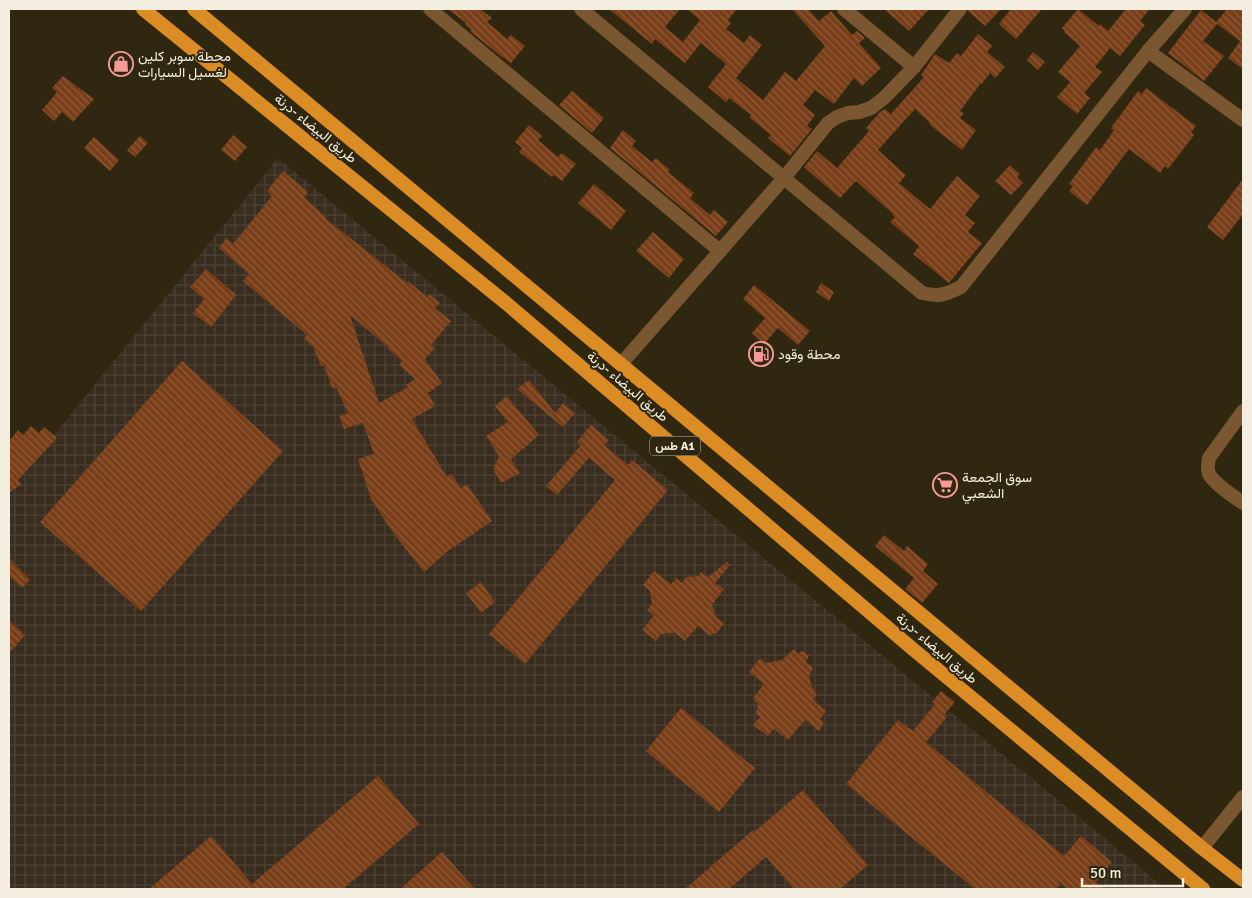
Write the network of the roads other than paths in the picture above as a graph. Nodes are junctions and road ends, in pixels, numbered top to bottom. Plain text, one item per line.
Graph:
1 (143, 9) edge
2 (194, 9) edge
3 (430, 9) edge
4 (581, 9) edge
5 (844, 9) edge
6 (960, 9) edge
7 (1185, 9) edge
8 (1148, 52) junction
9 (914, 67) junction
10 (1243, 120) edge
11 (784, 178) junction
12 (720, 251) junction
13 (621, 364) junction
14 (1243, 411) edge
15 (1243, 503) edge
16 (1243, 797) edge
17 (1202, 848) junction
18 (1243, 880) edge
19 (1203, 889) edge

1 - 19 highway, طريق البيضاء -درنة / طس A1
2 - 13 highway, طريق البيضاء -درنة / طس A1
3 - 12 street
4 - 11 street
5 - 9 street
6 - 9 street
7 - 8 street
8 - 10 street
8 - 11 street
9 - 11 street
11 - 12 street
12 - 13 street
13 - 17 highway, طريق البيضاء -درنة / طس A1
14 - 15 street
16 - 17 street
17 - 18 highway, طريق البيضاء -درنة / طس A1

